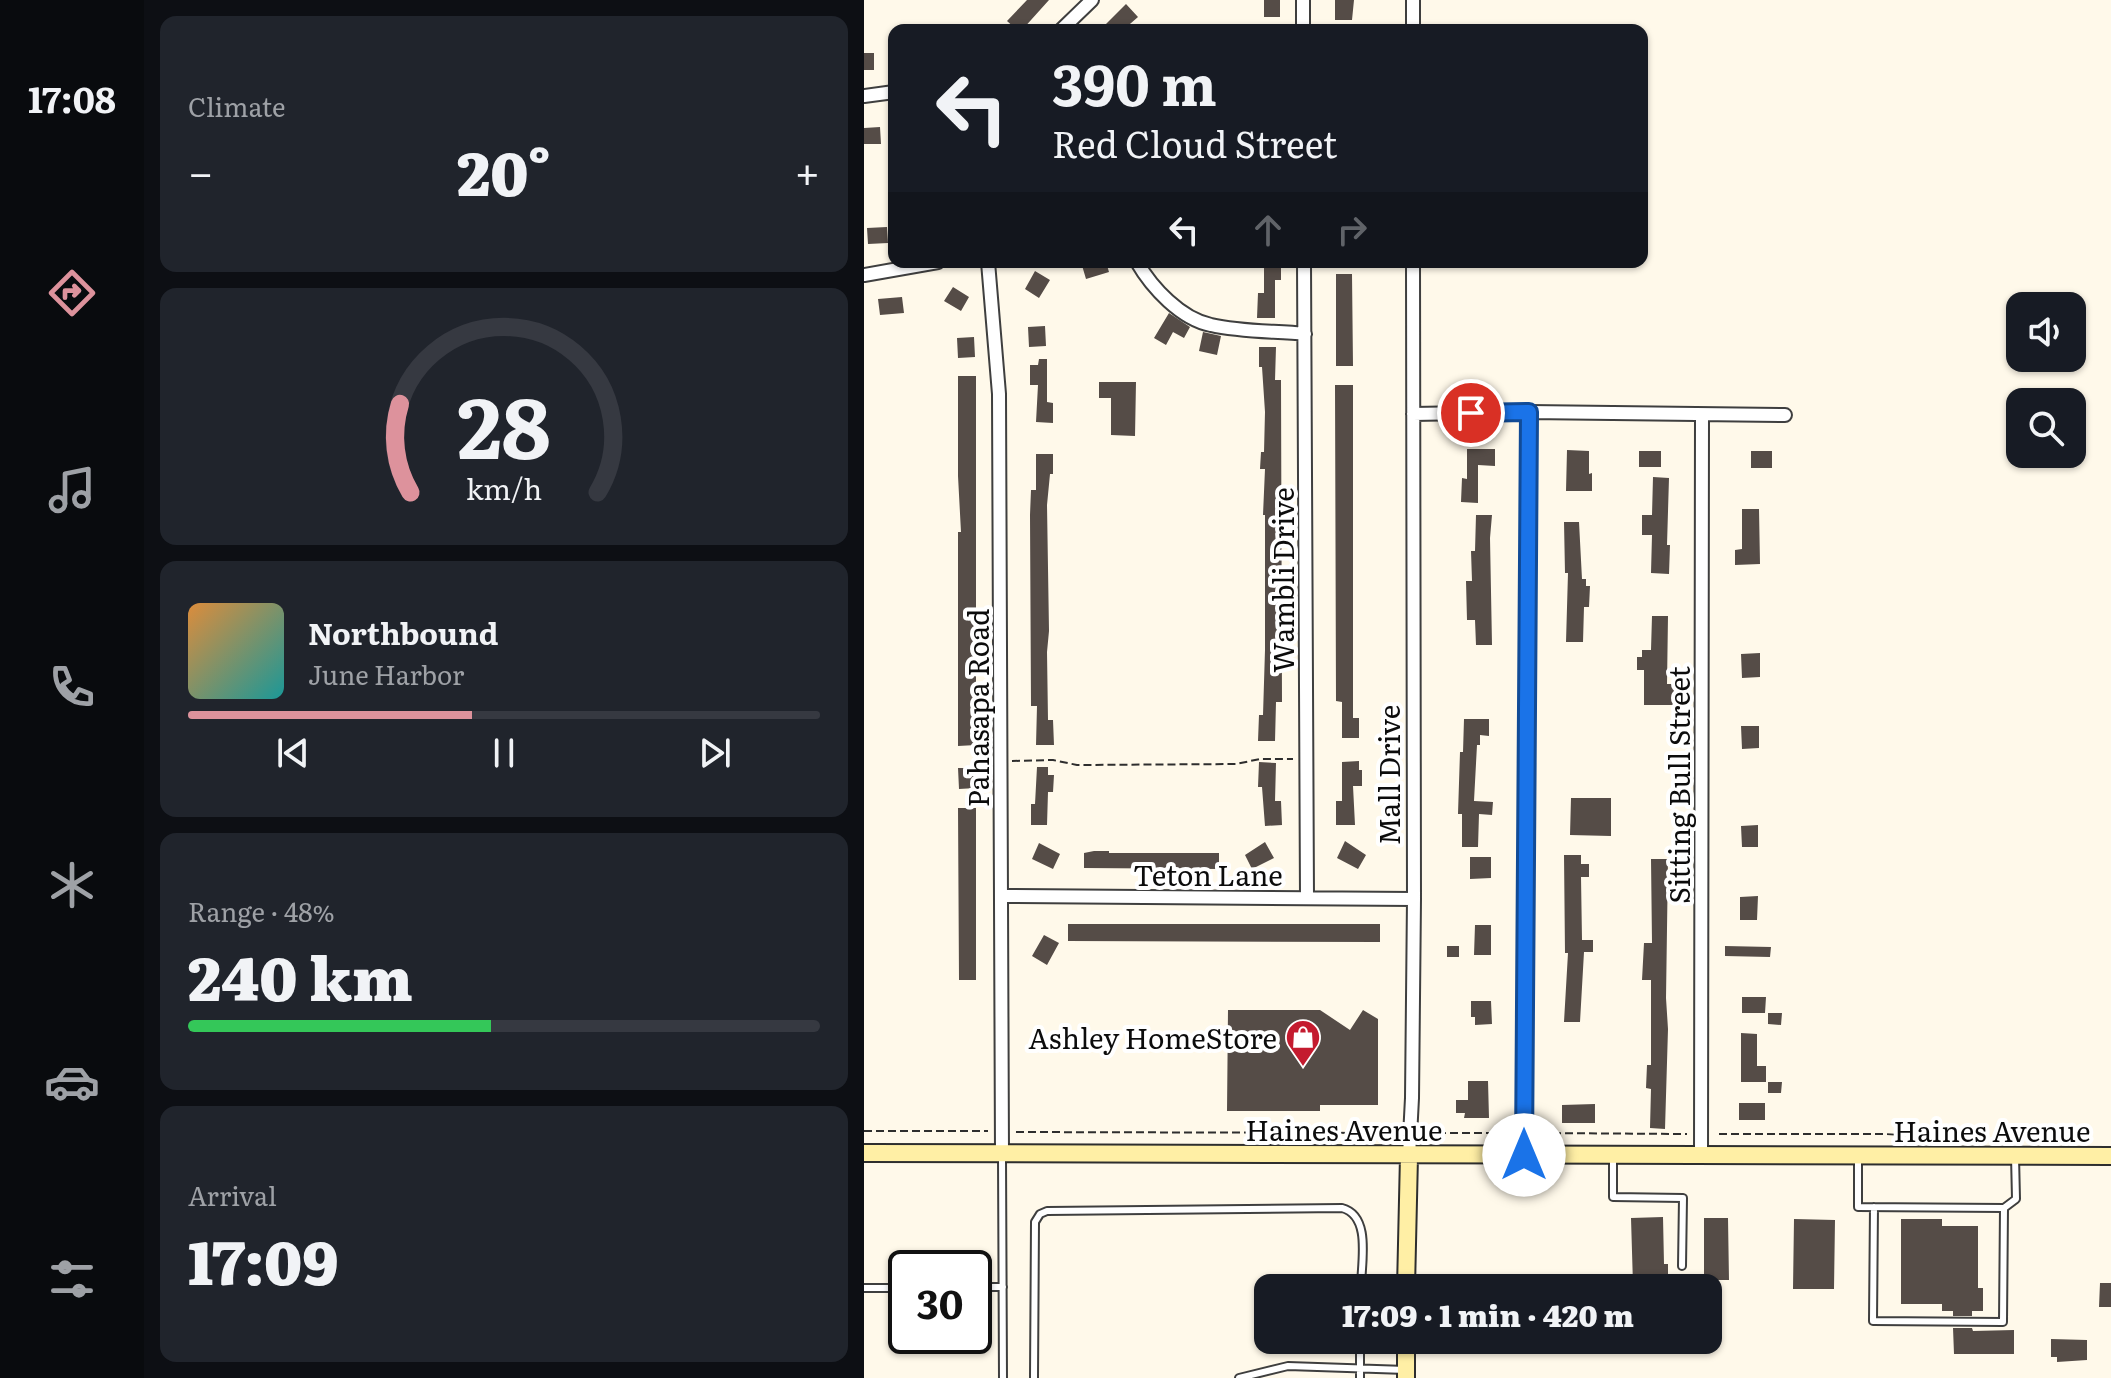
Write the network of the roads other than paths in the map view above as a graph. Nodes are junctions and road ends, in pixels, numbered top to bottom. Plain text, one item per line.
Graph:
1 (1092, 0) edge
2 (1303, 0) edge
3 (1413, 0) edge
4 (1067, 24) edge
5 (1303, 24) edge
6 (1413, 24) edge
7 (888, 93) edge
8 (864, 96) edge
9 (904, 268) edge
10 (988, 268) edge
11 (1141, 268) edge
12 (1304, 268) edge
13 (1413, 268) edge
14 (864, 275) edge
15 (1305, 334) junction
16 (1529, 412) junction
17 (1413, 414) junction
18 (1702, 415) junction
19 (1785, 415) dead end
20 (1002, 896) junction
21 (1307, 898) junction
22 (1414, 899) junction
23 (864, 1153) edge
24 (1002, 1153) junction
25 (1524, 1155) junction
26 (1409, 1156) junction
27 (1613, 1156) junction
28 (1701, 1156) junction
29 (1858, 1156) junction
30 (2015, 1156) junction
31 (2111, 1156) edge
32 (1874, 1207) junction
33 (2004, 1208) junction
34 (1682, 1266) dead end
35 (1361, 1274) edge
36 (1406, 1274) edge
37 (992, 1287) edge
38 (1003, 1287) junction
39 (864, 1288) edge
40 (888, 1288) edge
41 (1360, 1354) edge
42 (1360, 1368) junction
43 (1406, 1374) edge
44 (1003, 1378) edge
45 (1034, 1378) edge
46 (1239, 1378) edge
47 (1360, 1378) edge

1 - 4 street
2 - 5 street
3 - 6 street
7 - 8 street
9 - 14 street
10 - 20 street, Pahasapa Road
11 - 15 street
12 - 15 street, Wambli Drive
13 - 17 street, Mall Drive
15 - 21 street, Wambli Drive
16 - 17 street
16 - 18 street
16 - 25 street
17 - 22 street, Mall Drive
18 - 19 street
18 - 28 street, Sitting Bull Street
20 - 21 street, Teton Lane
20 - 24 street, Pahasapa Road
21 - 22 street, Teton Lane
22 - 26 street, Mall Drive
23 - 24 main road, Haines Avenue
24 - 26 main road, Haines Avenue
24 - 38 lane
25 - 26 main road, Haines Avenue
25 - 27 main road, Haines Avenue
26 - 36 main road, Mall Drive
27 - 28 main road, Haines Avenue
27 - 34 lane
28 - 29 main road, Haines Avenue
29 - 30 main road, Haines Avenue
29 - 32 lane
30 - 31 main road, Haines Avenue
30 - 33 lane
32 - 33 lane
32 - 33 lane
35 - 45 lane
37 - 38 lane
38 - 44 lane
39 - 40 lane
41 - 42 lane
42 - 43 lane
42 - 46 lane
42 - 47 lane

